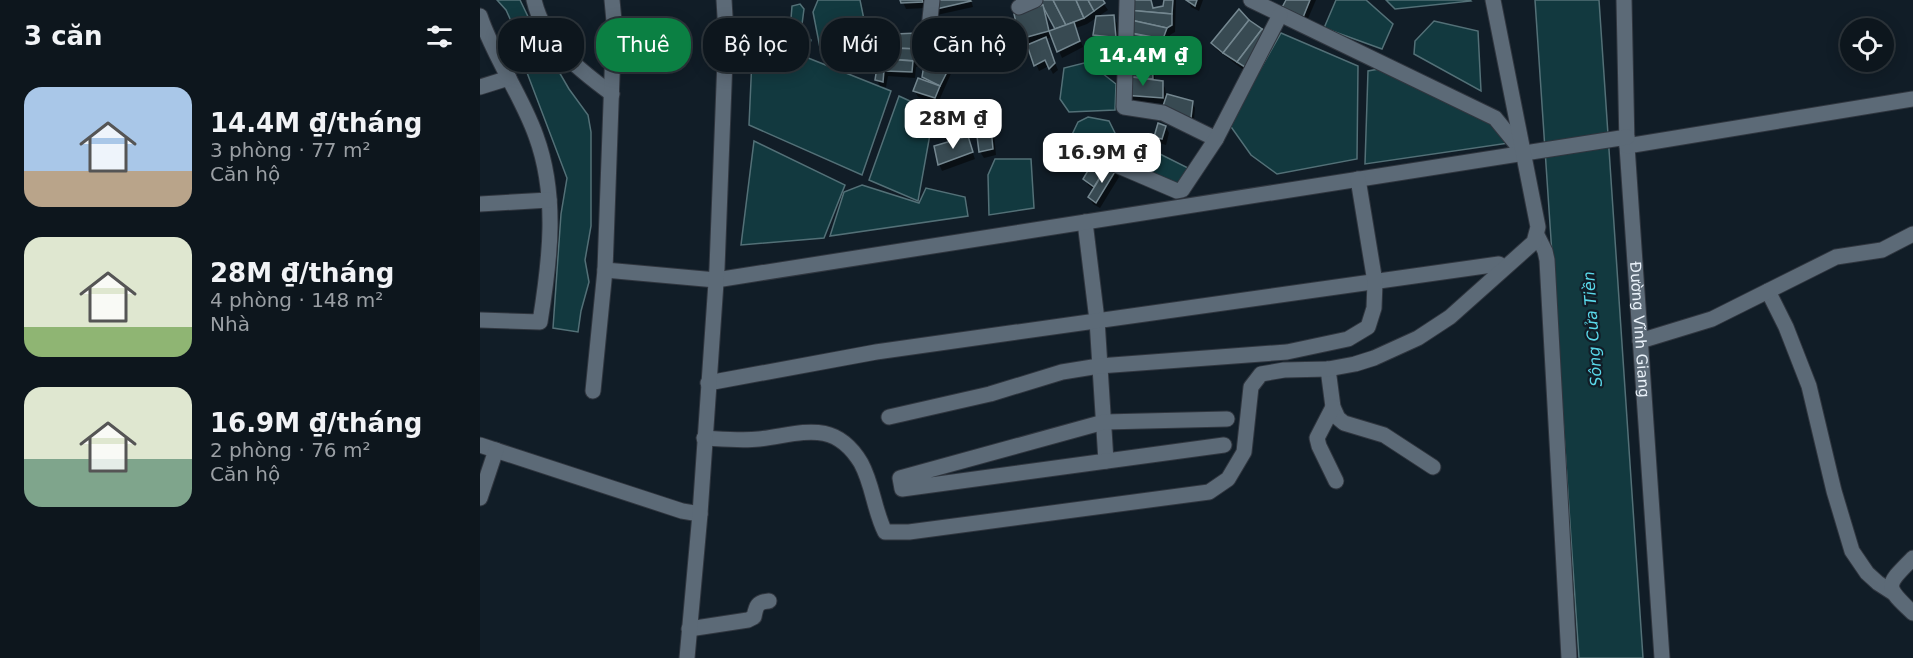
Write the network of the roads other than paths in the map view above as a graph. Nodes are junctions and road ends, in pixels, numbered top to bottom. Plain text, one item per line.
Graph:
1 (534, 0) edge
2 (612, 0) edge
3 (724, 0) edge
4 (932, 0) edge
5 (1035, 0) edge
6 (1127, 0) edge
7 (1251, 0) edge
8 (1493, 0) edge
9 (1624, 0) edge
10 (1019, 7) dead end
11 (1280, 15) junction
12 (480, 16) edge
13 (930, 18) edge
14 (509, 78) junction
15 (480, 87) edge
16 (612, 94) junction
17 (1913, 99) edge
18 (1216, 139) junction
19 (1627, 142) junction
20 (1079, 149) dead end
21 (1530, 152) junction
22 (1358, 179) junction
23 (549, 200) junction
24 (480, 204) edge
25 (1085, 222) junction
26 (1913, 234) edge
27 (1537, 235) junction
28 (1499, 264) dead end
29 (605, 270) junction
30 (716, 279) junction
31 (1375, 282) junction
32 (1768, 291) junction
33 (480, 320) edge
34 (1097, 320) junction
35 (1640, 341) junction
36 (1100, 366) junction
37 (1328, 369) junction
38 (708, 383) junction
39 (593, 391) dead end
40 (1332, 407) junction
41 (889, 417) dead end
42 (1227, 419) dead end
43 (1104, 422) junction
44 (704, 438) junction
45 (480, 444) edge
46 (1224, 445) dead end
47 (496, 450) junction
48 (1106, 461) junction
49 (1433, 467) dead end
50 (1336, 481) dead end
51 (480, 498) edge
52 (700, 514) junction
53 (1913, 558) edge
54 (1892, 592) junction
55 (769, 601) dead end
56 (1913, 614) edge
57 (689, 629) junction
58 (687, 658) edge
59 (1569, 658) edge
60 (1662, 658) edge

1 - 16 street
2 - 16 street
3 - 30 street
4 - 13 street
5 - 10 street
6 - 18 street
7 - 11 street
8 - 21 street
9 - 19 street, Đường Vĩnh Giang
11 - 18 street
11 - 21 street
12 - 14 street
14 - 15 street
14 - 23 street
16 - 29 street
17 - 19 street
18 - 20 street
19 - 21 street
19 - 35 street, Đường Vĩnh Giang
21 - 22 street
21 - 27 street
22 - 25 street
22 - 31 street
23 - 24 street
23 - 33 street
25 - 30 street
25 - 34 street
26 - 32 street
27 - 37 street
27 - 59 street
28 - 31 street
29 - 30 street
29 - 39 street
30 - 38 street
31 - 34 street
31 - 36 street
32 - 35 street
32 - 54 street
34 - 36 street
34 - 38 street
35 - 60 street, Đường Vĩnh Giang
36 - 41 street
36 - 43 street
37 - 40 street
37 - 44 street
38 - 44 street
40 - 49 street
40 - 50 street
42 - 43 street
43 - 48 street
43 - 48 street
44 - 52 street
45 - 47 street
46 - 48 street
47 - 51 street
47 - 52 street
52 - 57 street
53 - 54 street
54 - 56 street
55 - 57 street
57 - 58 street

